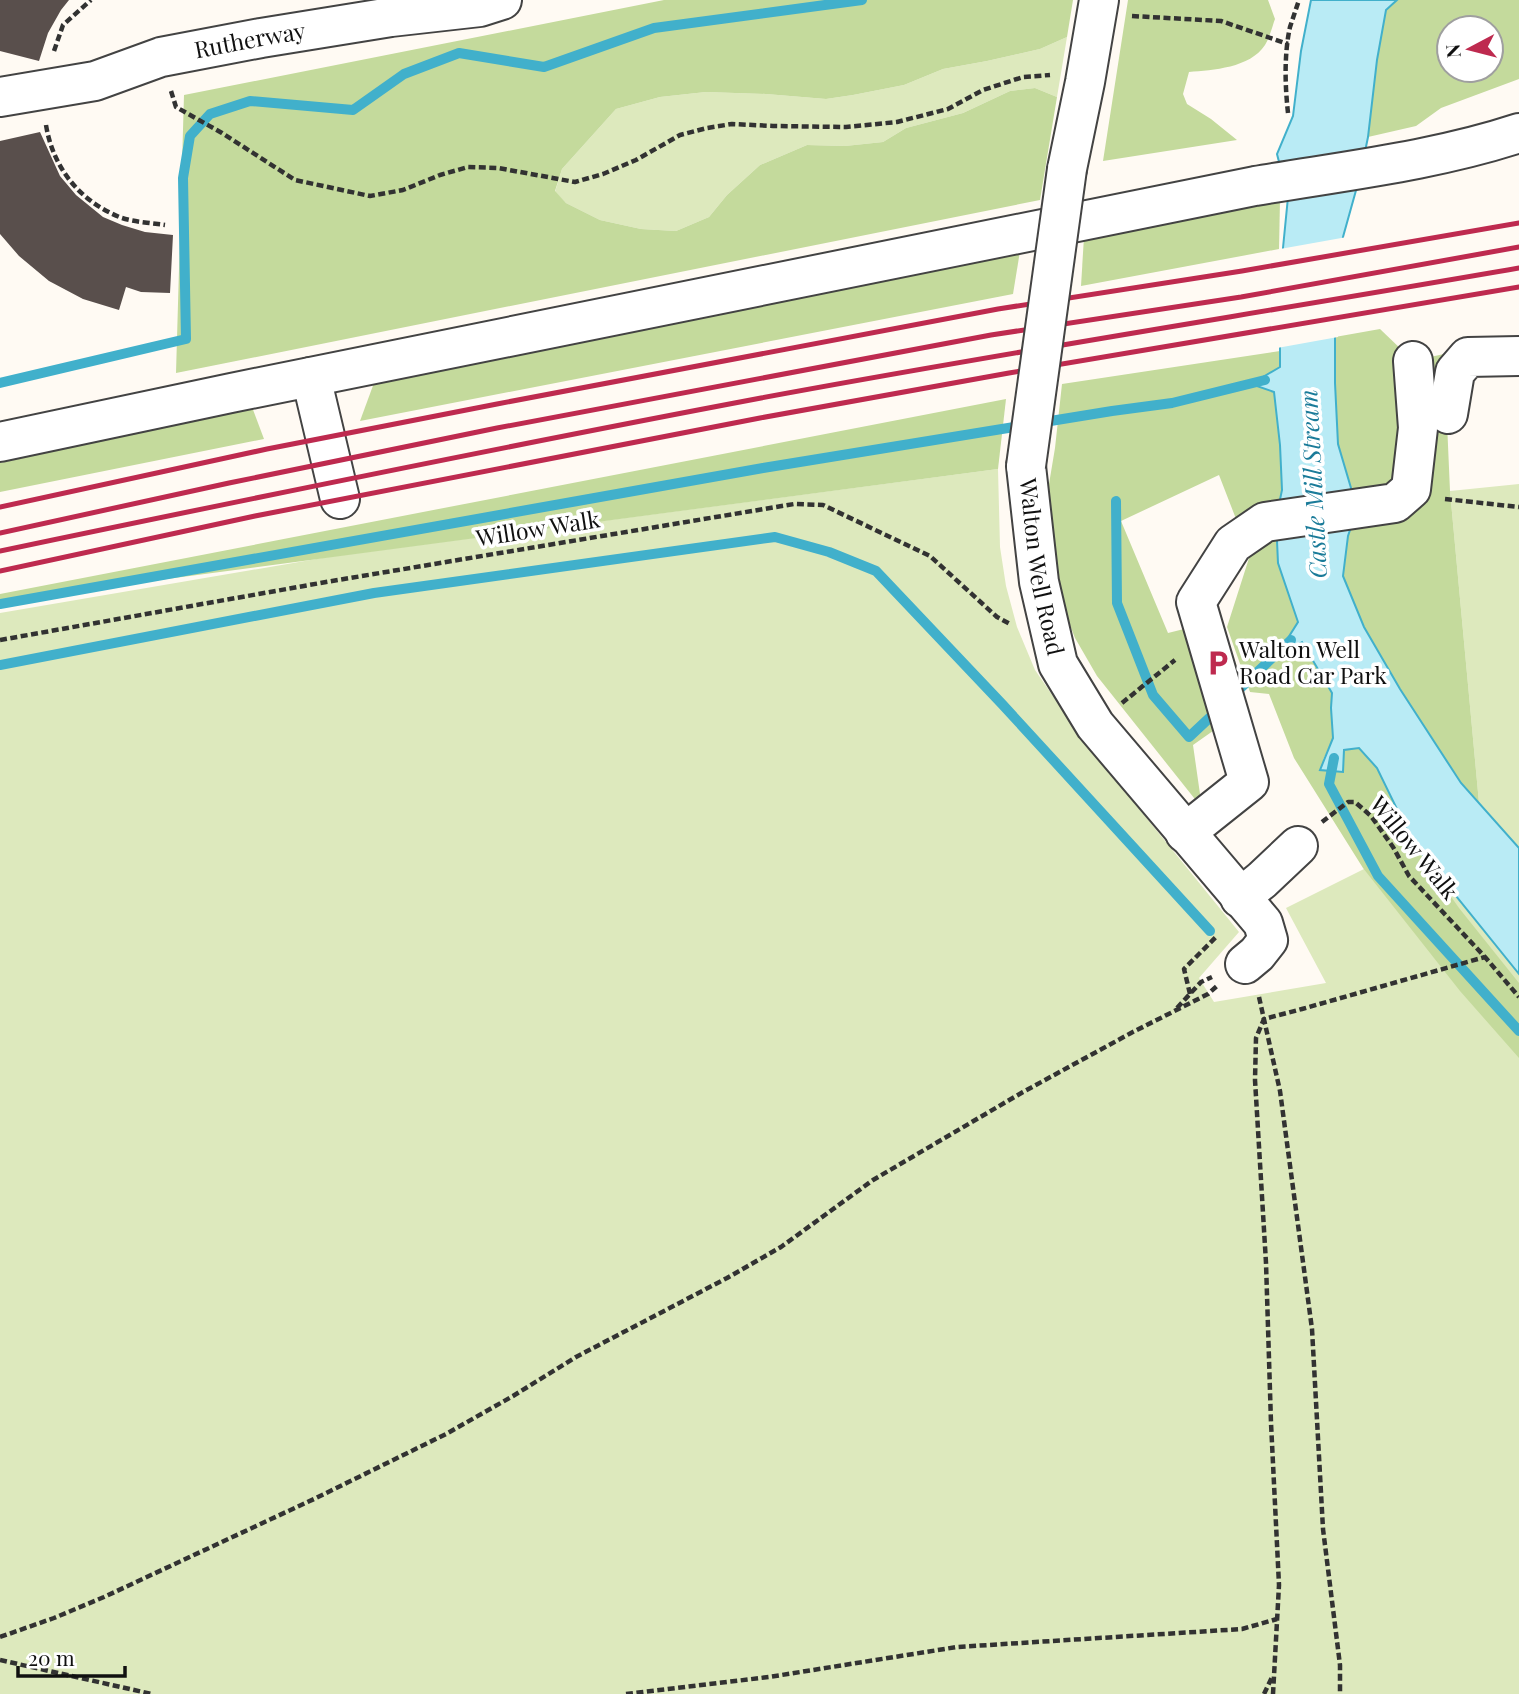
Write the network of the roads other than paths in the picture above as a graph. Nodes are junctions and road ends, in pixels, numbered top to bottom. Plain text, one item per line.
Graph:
1 (502, 0) edge
2 (1098, 7) edge
3 (14, 95) edge
4 (1519, 133) edge
5 (1519, 356) edge
6 (1413, 361) dead end
7 (310, 377) junction
8 (1448, 414) dead end
9 (0, 442) edge
10 (340, 499) dead end
11 (1185, 833) junction
12 (1298, 846) dead end
13 (1240, 898) junction
14 (1245, 964) road end

1 - 3 street, Rutherway
2 - 11 street, Walton Well Road, bridge
4 - 7 street
5 - 8 street
6 - 11 street
7 - 9 street
7 - 10 street
11 - 13 street, Walton Well Road
12 - 13 street
13 - 14 street, Walton Well Road

